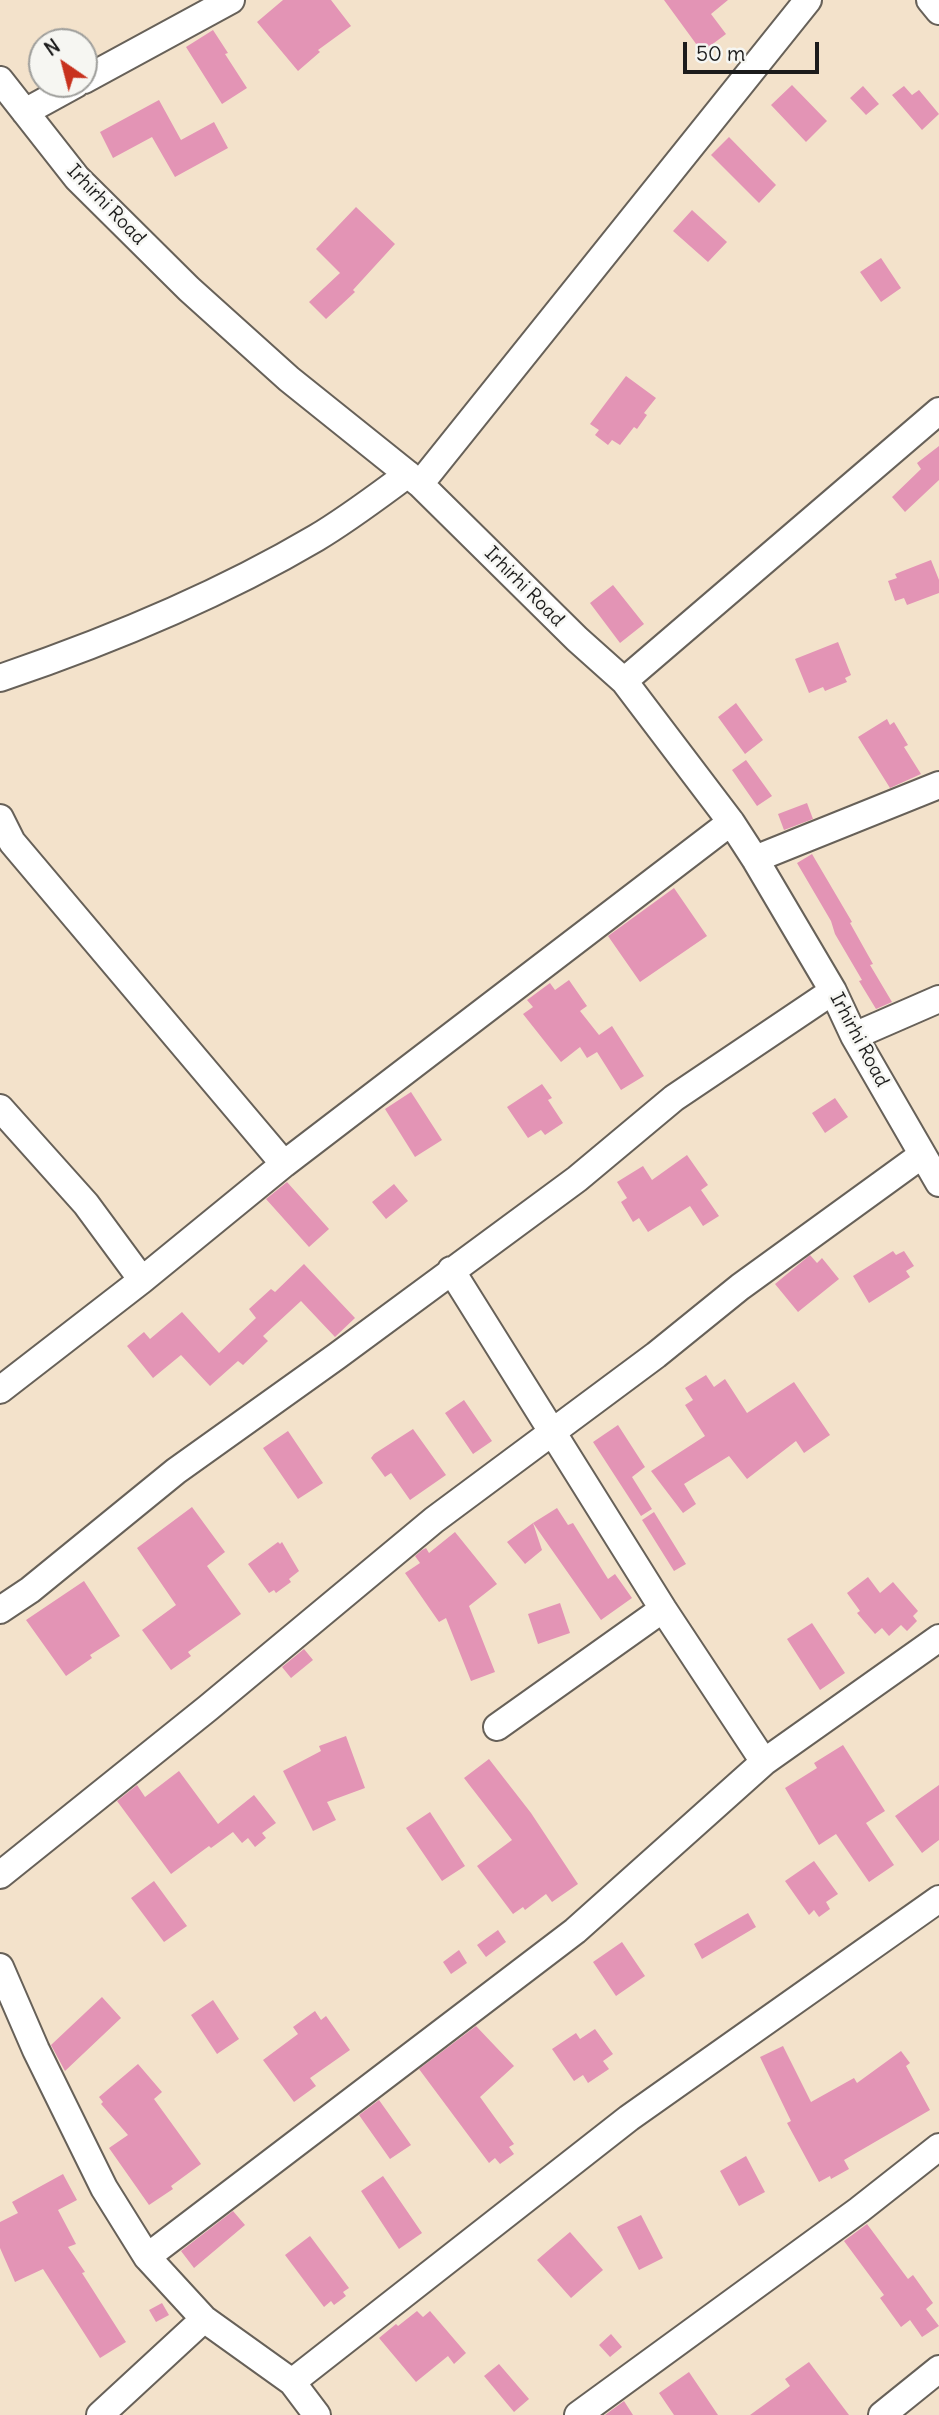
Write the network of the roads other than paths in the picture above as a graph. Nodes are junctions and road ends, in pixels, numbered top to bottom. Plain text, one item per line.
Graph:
1 (231, 0) edge
2 (808, 0) edge
3 (930, 0) edge
4 (939, 10) edge
5 (98, 72) edge
6 (0, 80) edge
7 (50, 98) edge
8 (25, 112) junction
9 (939, 411) edge
10 (414, 479) junction
11 (0, 678) edge
12 (624, 681) junction
13 (939, 785) edge
14 (0, 818) edge
15 (731, 822) junction
16 (755, 859) junction
17 (833, 991) junction
18 (939, 999) edge
19 (855, 1036) junction
20 (0, 1108) edge
21 (922, 1155) junction
22 (284, 1164) junction
23 (939, 1183) edge
24 (451, 1270) junction
25 (142, 1280) junction
26 (0, 1390) edge
27 (551, 1432) junction
28 (663, 1609) junction
29 (0, 1610) edge
30 (939, 1638) edge
31 (497, 1727) dead end
32 (764, 1762) junction
33 (0, 1875) edge
34 (939, 1899) edge
35 (0, 1967) edge
36 (939, 2147) edge
37 (147, 2257) junction
38 (205, 2319) junction
39 (939, 2369) edge
40 (292, 2382) junction
41 (100, 2415) edge
42 (317, 2415) edge
43 (579, 2415) edge
44 (882, 2415) edge

1 - 5 street
2 - 10 street
3 - 4 street
6 - 8 street, Irhirhi Road
7 - 8 street
8 - 10 street, Irhirhi Road
9 - 12 street
10 - 11 street
10 - 12 street, Irhirhi Road
12 - 15 street, Irhirhi Road
13 - 16 street
14 - 22 street
15 - 16 street, Irhirhi Road
15 - 22 street
16 - 17 street, Irhirhi Road
17 - 19 street, Irhirhi Road
17 - 24 street
18 - 19 street
19 - 21 street, Irhirhi Road
20 - 25 street
21 - 23 street, Irhirhi Road
21 - 27 street
22 - 25 street
24 - 27 street
24 - 29 street
25 - 26 street
27 - 28 street
27 - 33 street
28 - 31 street
28 - 32 street
30 - 32 street
32 - 37 street
34 - 40 street
35 - 37 street
36 - 43 street
37 - 38 street
38 - 40 street
38 - 41 street
39 - 44 street
40 - 42 street

